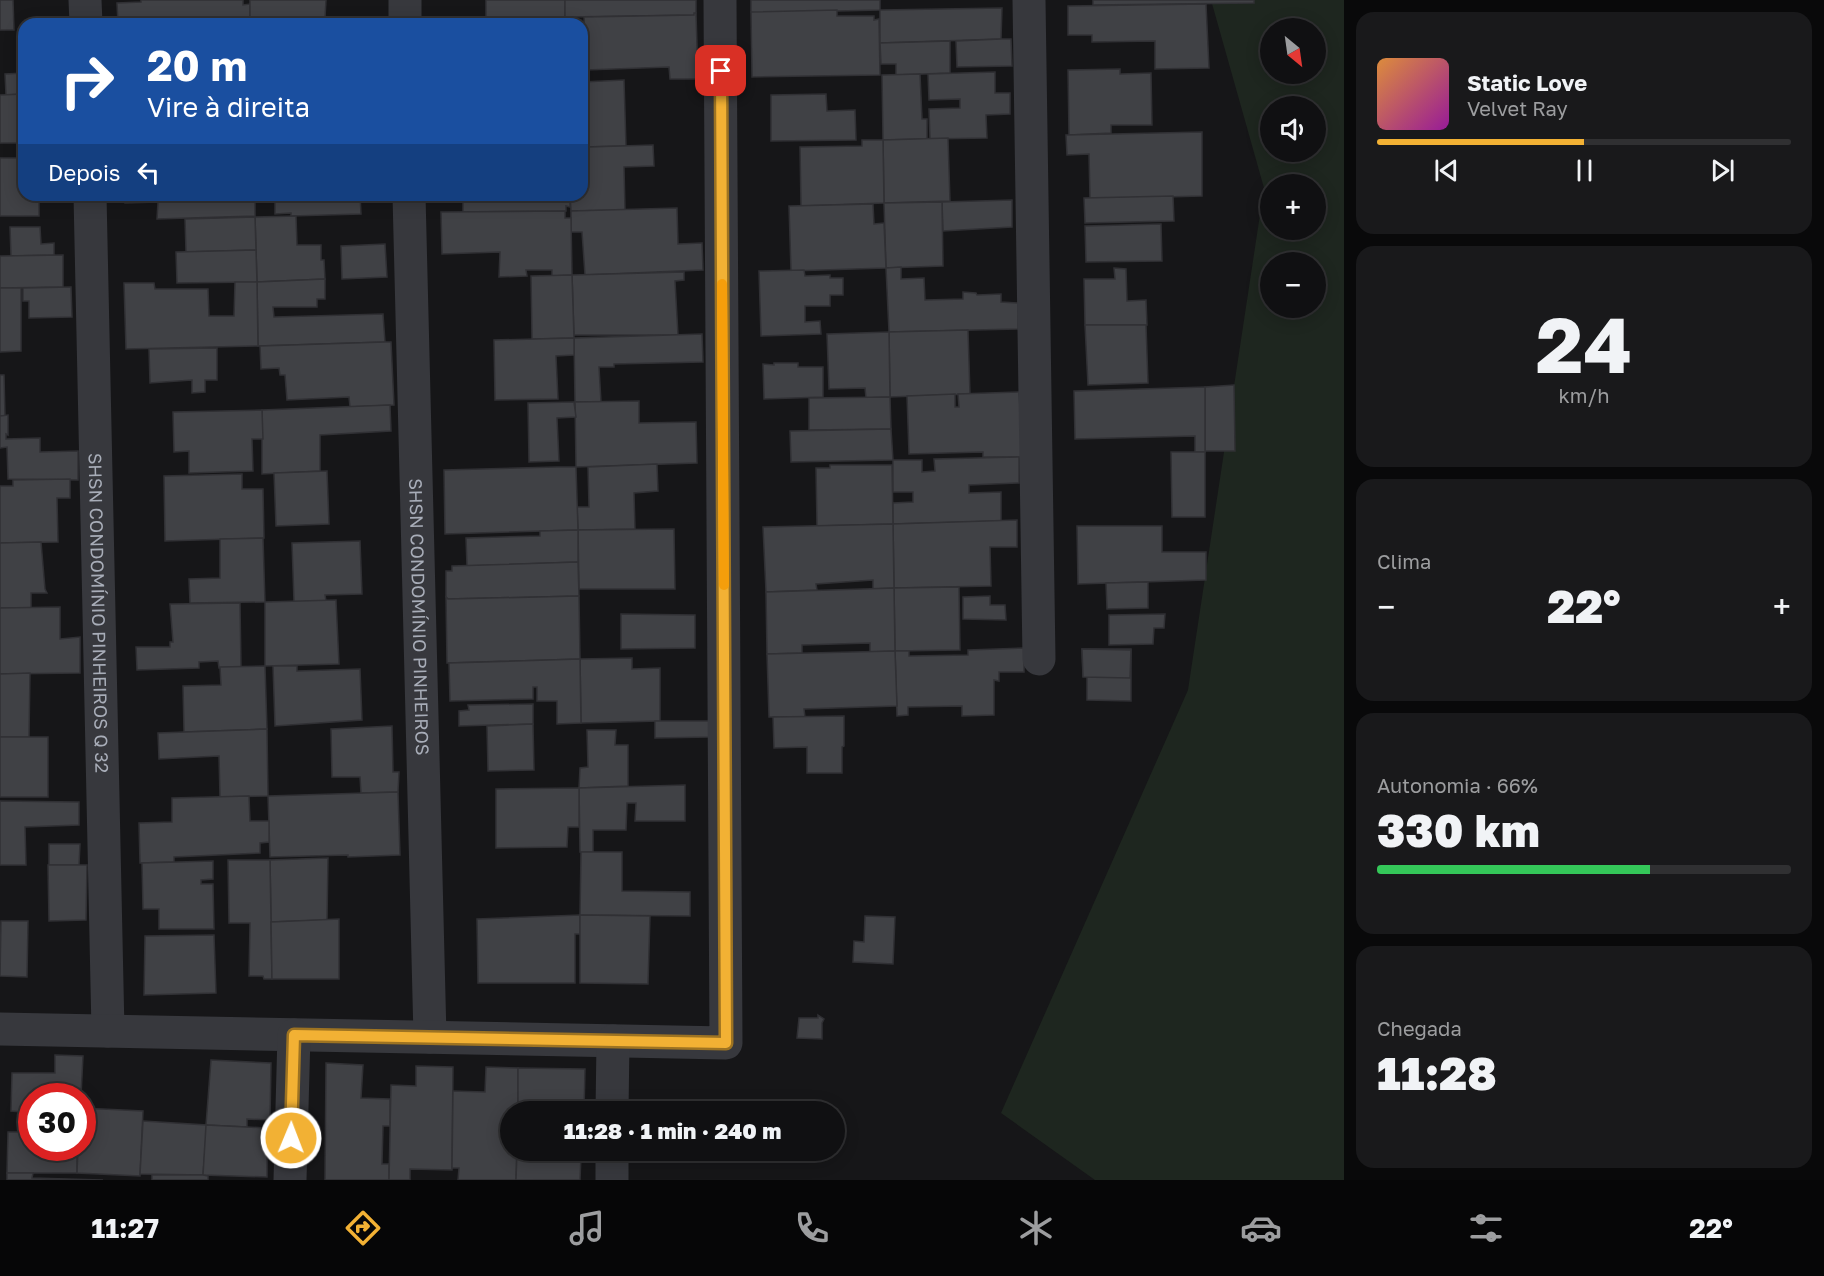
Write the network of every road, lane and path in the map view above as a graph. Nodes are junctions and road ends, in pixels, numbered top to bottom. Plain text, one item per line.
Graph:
1 (85, 0) edge
2 (405, 0) edge
3 (720, 0) edge
4 (1029, 0) edge
5 (86, 18) edge
6 (405, 18) edge
7 (90, 201) edge
8 (409, 201) edge
9 (1040, 659) dead end
10 (0, 1029) edge
11 (108, 1031) junction
12 (294, 1035) junction
13 (430, 1037) junction
14 (613, 1041) junction
15 (612, 1101) edge
16 (612, 1161) edge
17 (290, 1180) edge
18 (612, 1180) edge

1 - 5 street
2 - 6 street
3 - 14 street
4 - 9 street
7 - 11 street, SHSN CONDOMÍNIO PINHEIROS Q 32
8 - 13 street, SHSN CONDOMÍNIO PINHEIROS
10 - 11 street
11 - 12 street
12 - 13 street
12 - 17 street
13 - 14 street
14 - 15 street
16 - 18 street

